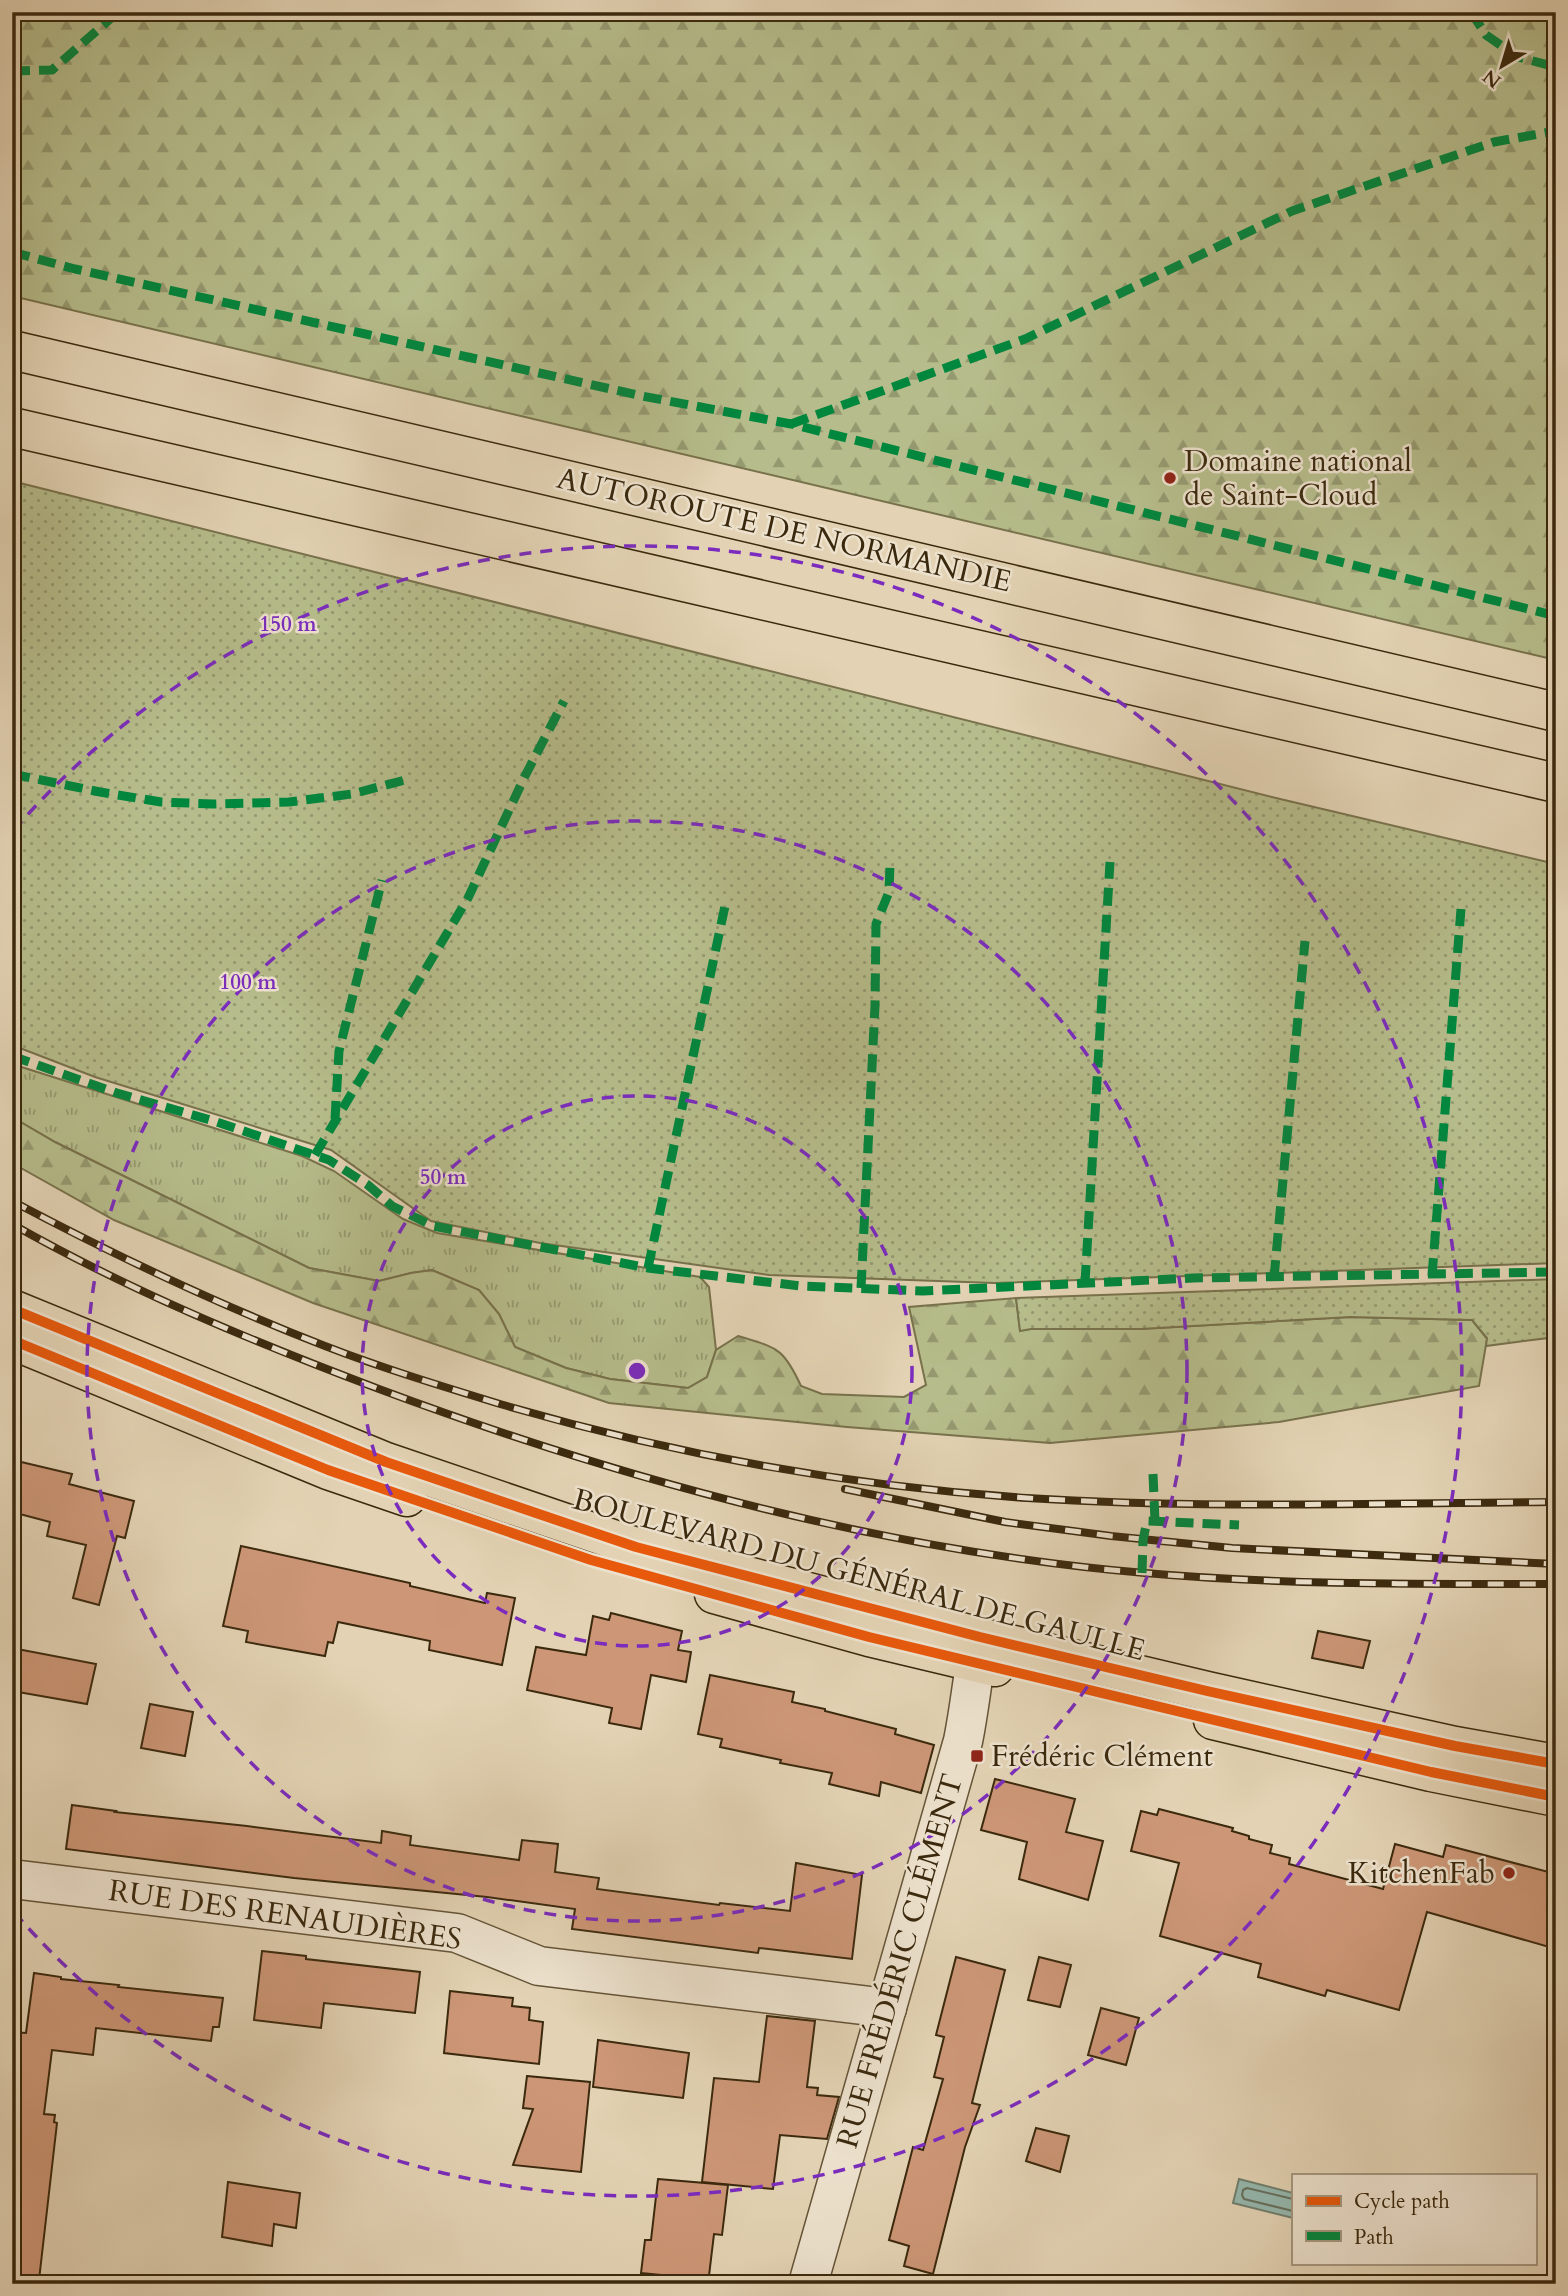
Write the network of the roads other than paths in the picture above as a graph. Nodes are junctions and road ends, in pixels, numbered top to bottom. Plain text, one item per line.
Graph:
1 (12, 350) edge
2 (12, 427) edge
3 (1556, 712) edge
4 (1556, 783) edge
5 (12, 1309) edge
6 (12, 1340) edge
7 (978, 1650) junction
8 (1556, 1764) edge
9 (1556, 1797) edge
10 (12, 1879) edge
11 (887, 2008) junction
12 (807, 2284) edge

1 - 3 main road, AUTOROUTE DE NORMANDIE
2 - 4 main road
5 - 7 main road, BOULEVARD DU GÉNÉRAL DE GAULLE
6 - 7 main road, BOULEVARD DU GÉNÉRAL DE GAULLE
7 - 8 main road, BOULEVARD DU GÉNÉRAL DE GAULLE
7 - 9 main road, BOULEVARD DU GÉNÉRAL DE GAULLE
7 - 11 street, RUE FRÉDÉRIC CLÉMENT
10 - 11 street, RUE DES RENAUDIÈRES
11 - 12 street, RUE FRÉDÉRIC CLÉMENT

